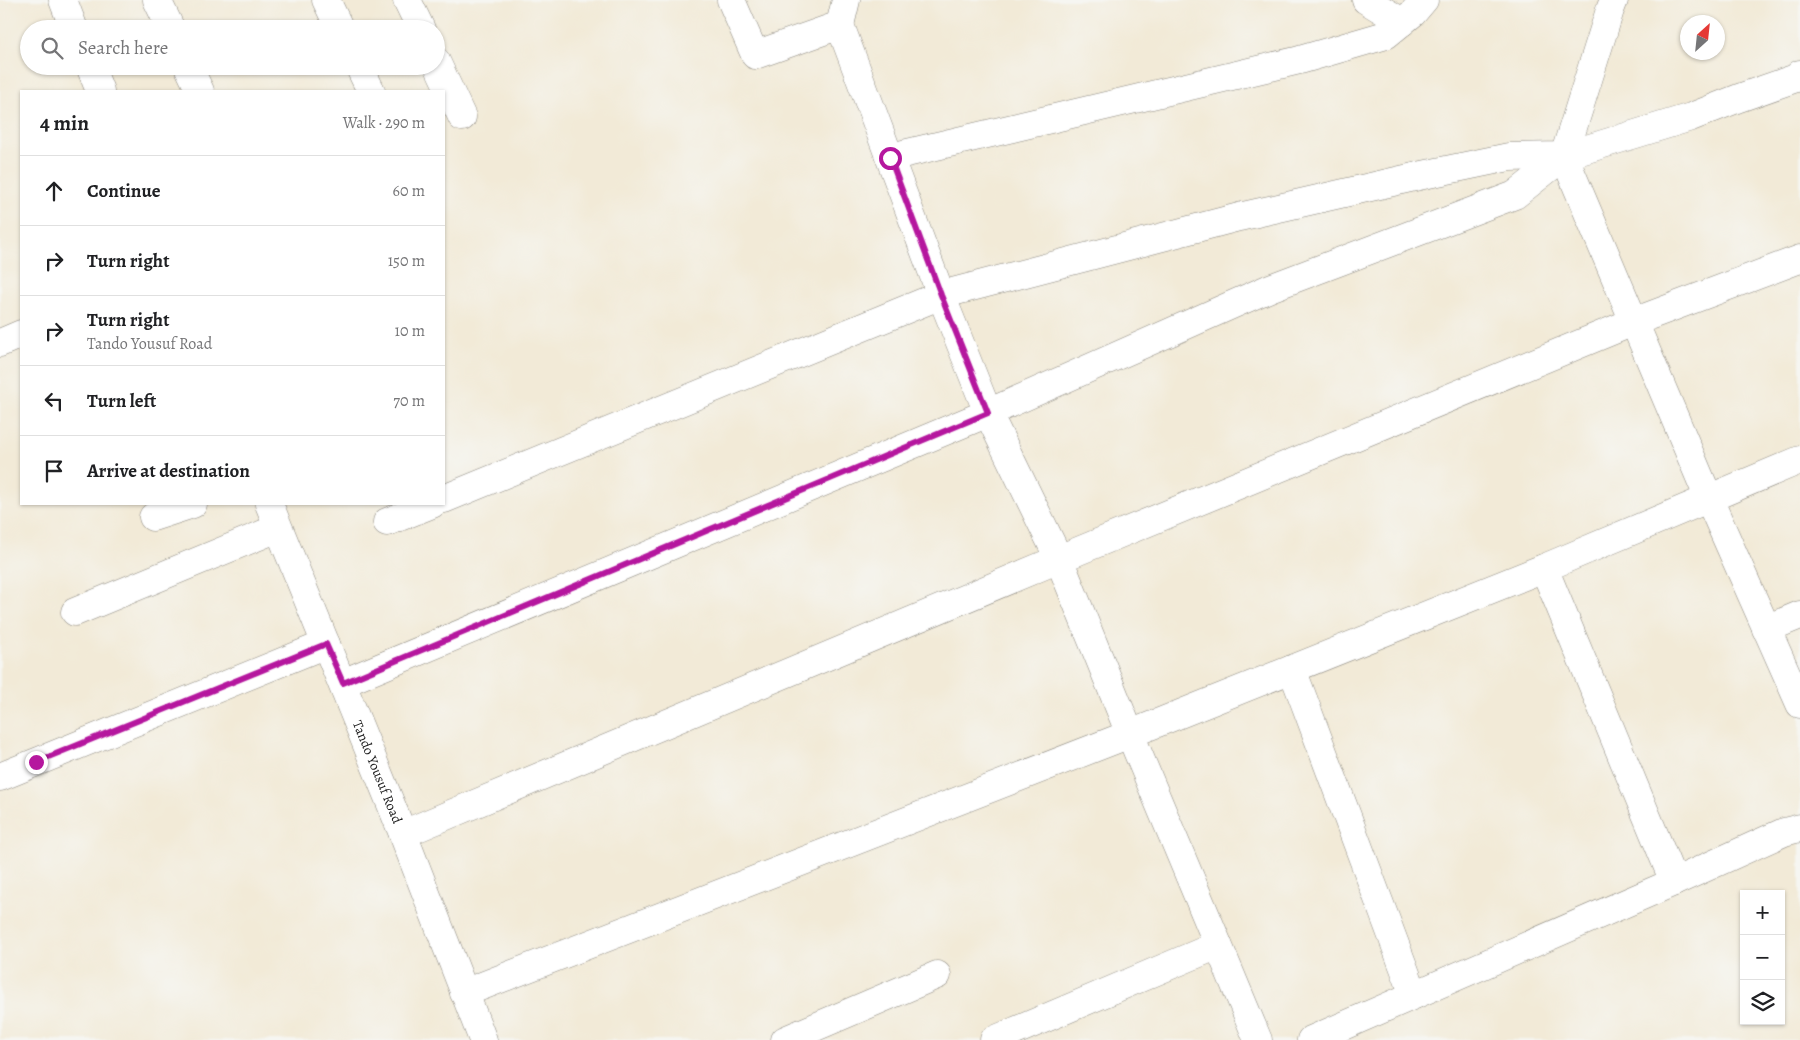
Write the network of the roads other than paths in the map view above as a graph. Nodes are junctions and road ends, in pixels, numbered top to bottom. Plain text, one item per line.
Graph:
1 (63, 0) edge
2 (157, 0) edge
3 (326, 0) edge
4 (407, 0) edge
5 (731, 0) edge
6 (1366, 0) edge
7 (1424, 0) edge
8 (1614, 0) edge
9 (843, 12) edge
10 (71, 20) edge
11 (167, 20) edge
12 (336, 20) edge
13 (417, 20) edge
14 (1402, 22) junction
15 (1800, 74) edge
16 (94, 75) edge
17 (192, 75) edge
18 (363, 75) edge
19 (442, 75) edge
20 (100, 90) edge
21 (200, 90) edge
22 (371, 90) edge
23 (462, 117) dead end
24 (1564, 156) junction
25 (890, 158) junction
26 (1800, 259) edge
27 (941, 295) junction
28 (1633, 322) junction
29 (20, 334) edge
30 (0, 343) edge
31 (988, 413) junction
32 (1800, 460) edge
33 (445, 499) edge
34 (1709, 499) junction
35 (190, 505) edge
36 (430, 505) edge
37 (274, 516) edge
38 (153, 518) dead end
39 (387, 522) dead end
40 (1059, 559) junction
41 (1544, 568) junction
42 (75, 612) dead end
43 (1800, 615) edge
44 (1766, 629) junction
45 (326, 644) junction
46 (1292, 669) junction
47 (343, 683) junction
48 (1800, 704) edge
49 (1130, 734) junction
50 (0, 777) edge
51 (1800, 828) edge
52 (403, 834) junction
53 (1674, 882) junction
54 (1218, 945) junction
55 (937, 975) dead end
56 (464, 993) junction
57 (1414, 996) junction
58 (483, 1040) edge
59 (786, 1040) edge
60 (994, 1040) edge
61 (1258, 1040) edge
62 (1312, 1040) edge

1 - 10 street
2 - 11 street
3 - 12 street
4 - 13 street
5 - 9 street
6 - 14 street
7 - 14 street
8 - 24 street
9 - 25 street
14 - 25 street
15 - 24 street
16 - 20 street
17 - 21 street
18 - 22 street
19 - 23 street
24 - 27 street
24 - 28 street
24 - 31 street
25 - 27 street
26 - 28 street
27 - 31 street
27 - 33 street
28 - 34 street
28 - 40 street
29 - 30 street
31 - 40 street
31 - 47 street
32 - 34 street
34 - 41 street
34 - 44 street
35 - 38 street
36 - 39 street
37 - 42 street
37 - 45 street, Tando Yousuf Road
40 - 49 street
40 - 52 street
41 - 46 street
41 - 53 street
43 - 44 street
44 - 48 street
45 - 47 street, Tando Yousuf Road
45 - 50 street
46 - 49 street
46 - 57 street
47 - 52 street, Tando Yousuf Road
49 - 54 street
49 - 56 street
51 - 53 street
52 - 56 street, Tando Yousuf Road
53 - 57 street
54 - 60 street
54 - 61 street
55 - 59 street
56 - 58 street, Tando Yousuf Road
57 - 62 street

